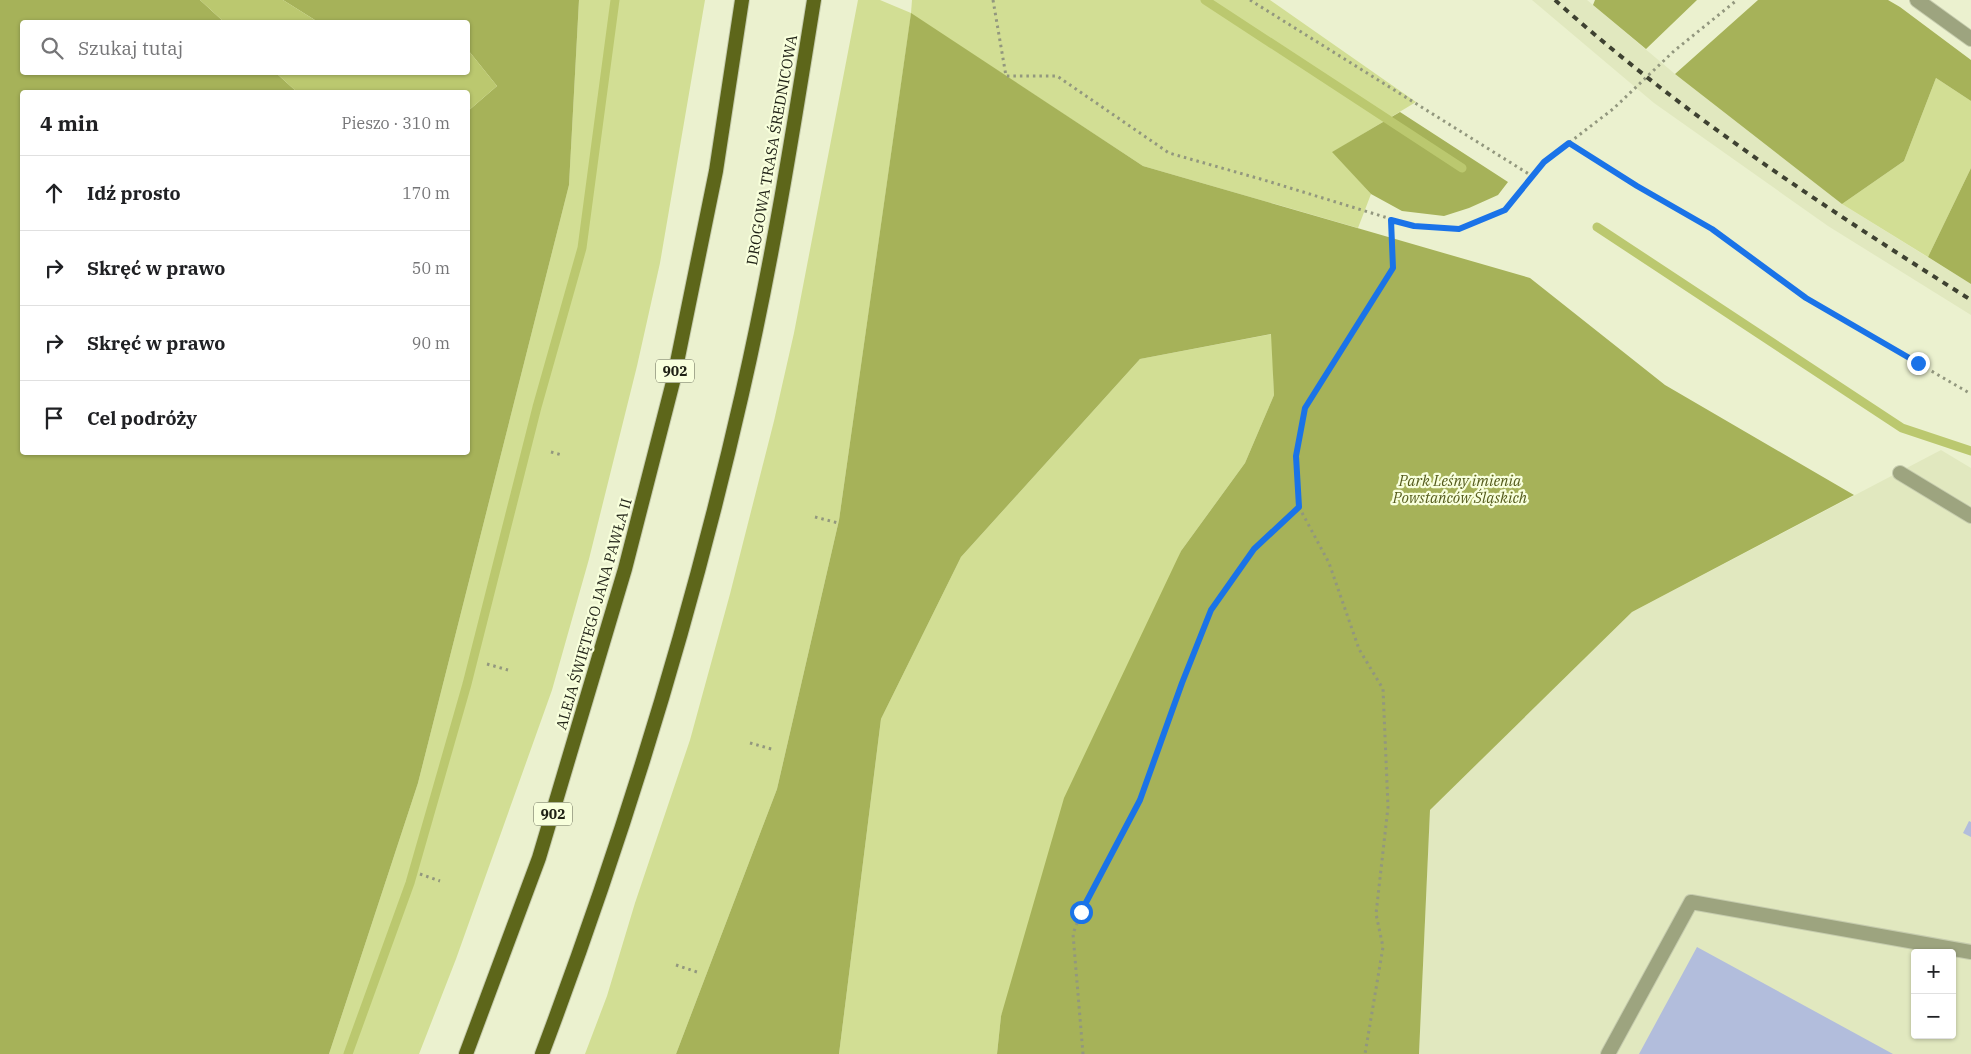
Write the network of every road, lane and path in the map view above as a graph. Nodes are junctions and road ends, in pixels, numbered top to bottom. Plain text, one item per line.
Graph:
1 (742, 0) edge
2 (814, 0) edge
3 (992, 0) edge
4 (1250, 0) edge
5 (1737, 0) edge
6 (1917, 0) edge
7 (1971, 39) edge
8 (1569, 143) junction
9 (1532, 176) junction
10 (1391, 220) junction
11 (1971, 394) edge
12 (551, 452) dead end
13 (562, 455) dead end
14 (1900, 473) dead end
15 (1299, 507) junction
16 (1971, 516) edge
17 (815, 517) dead end
18 (838, 523) dead end
19 (487, 664) dead end
20 (508, 670) dead end
21 (750, 743) dead end
22 (775, 750) dead end
23 (420, 874) dead end
24 (440, 881) dead end
25 (1971, 952) edge
26 (676, 965) dead end
27 (697, 972) dead end
28 (466, 1054) edge
29 (542, 1054) edge
30 (1083, 1054) edge
31 (1365, 1054) edge
32 (1608, 1054) edge

1 - 28 main road, ALEJA ŚWIĘTEGO JANA PAWŁA II / 902
2 - 29 main road, DROGOWA TRASA ŚREDNICOWA
3 - 10 path
4 - 9 path
5 - 8 path
6 - 7 street
8 - 9 path
8 - 11 path
9 - 10 path
10 - 15 path
12 - 13 path
14 - 16 street
15 - 30 path
15 - 31 path
17 - 18 path
19 - 20 path
21 - 22 path
23 - 24 path
25 - 32 street
26 - 27 path

